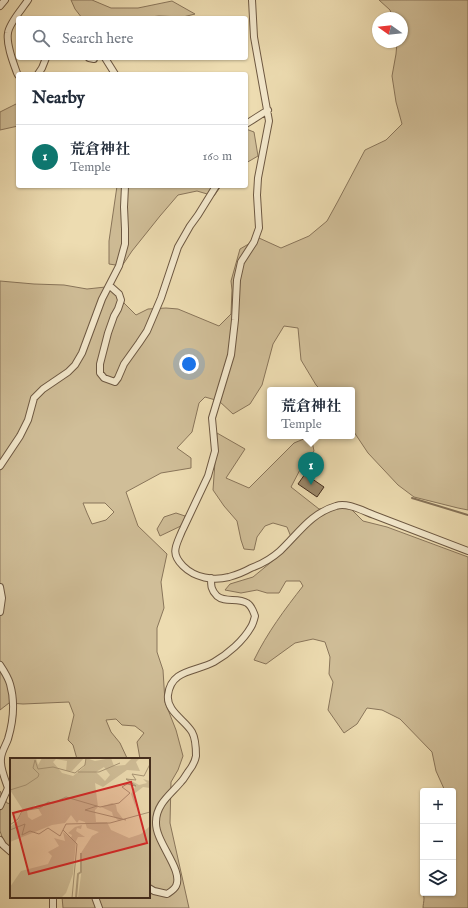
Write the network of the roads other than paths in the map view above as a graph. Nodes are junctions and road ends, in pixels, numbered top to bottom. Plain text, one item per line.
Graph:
1 (5, 0) edge
2 (28, 0) edge
3 (252, 0) edge
4 (0, 6) edge
5 (16, 16) edge
6 (16, 16) edge
7 (45, 60) edge
8 (106, 60) edge
9 (17, 72) edge
10 (39, 72) edge
11 (114, 72) edge
12 (268, 110) junction
13 (248, 123) edge
14 (125, 188) edge
15 (215, 188) edge
16 (110, 286) junction
17 (0, 466) edge
18 (468, 551) edge
19 (211, 578) junction
20 (0, 587) edge
21 (0, 612) edge
22 (0, 665) edge
23 (0, 806) edge
24 (0, 840) edge
25 (10, 851) edge
26 (150, 889) edge
27 (95, 898) edge
28 (100, 908) edge

1 - 4 street
2 - 6 street
3 - 12 street
5 - 9 street
7 - 10 street
8 - 11 street
12 - 13 street
12 - 19 street
14 - 16 street
15 - 16 street
16 - 17 street
18 - 19 street
19 - 26 street
20 - 21 street
22 - 23 street
24 - 25 street
27 - 28 street

